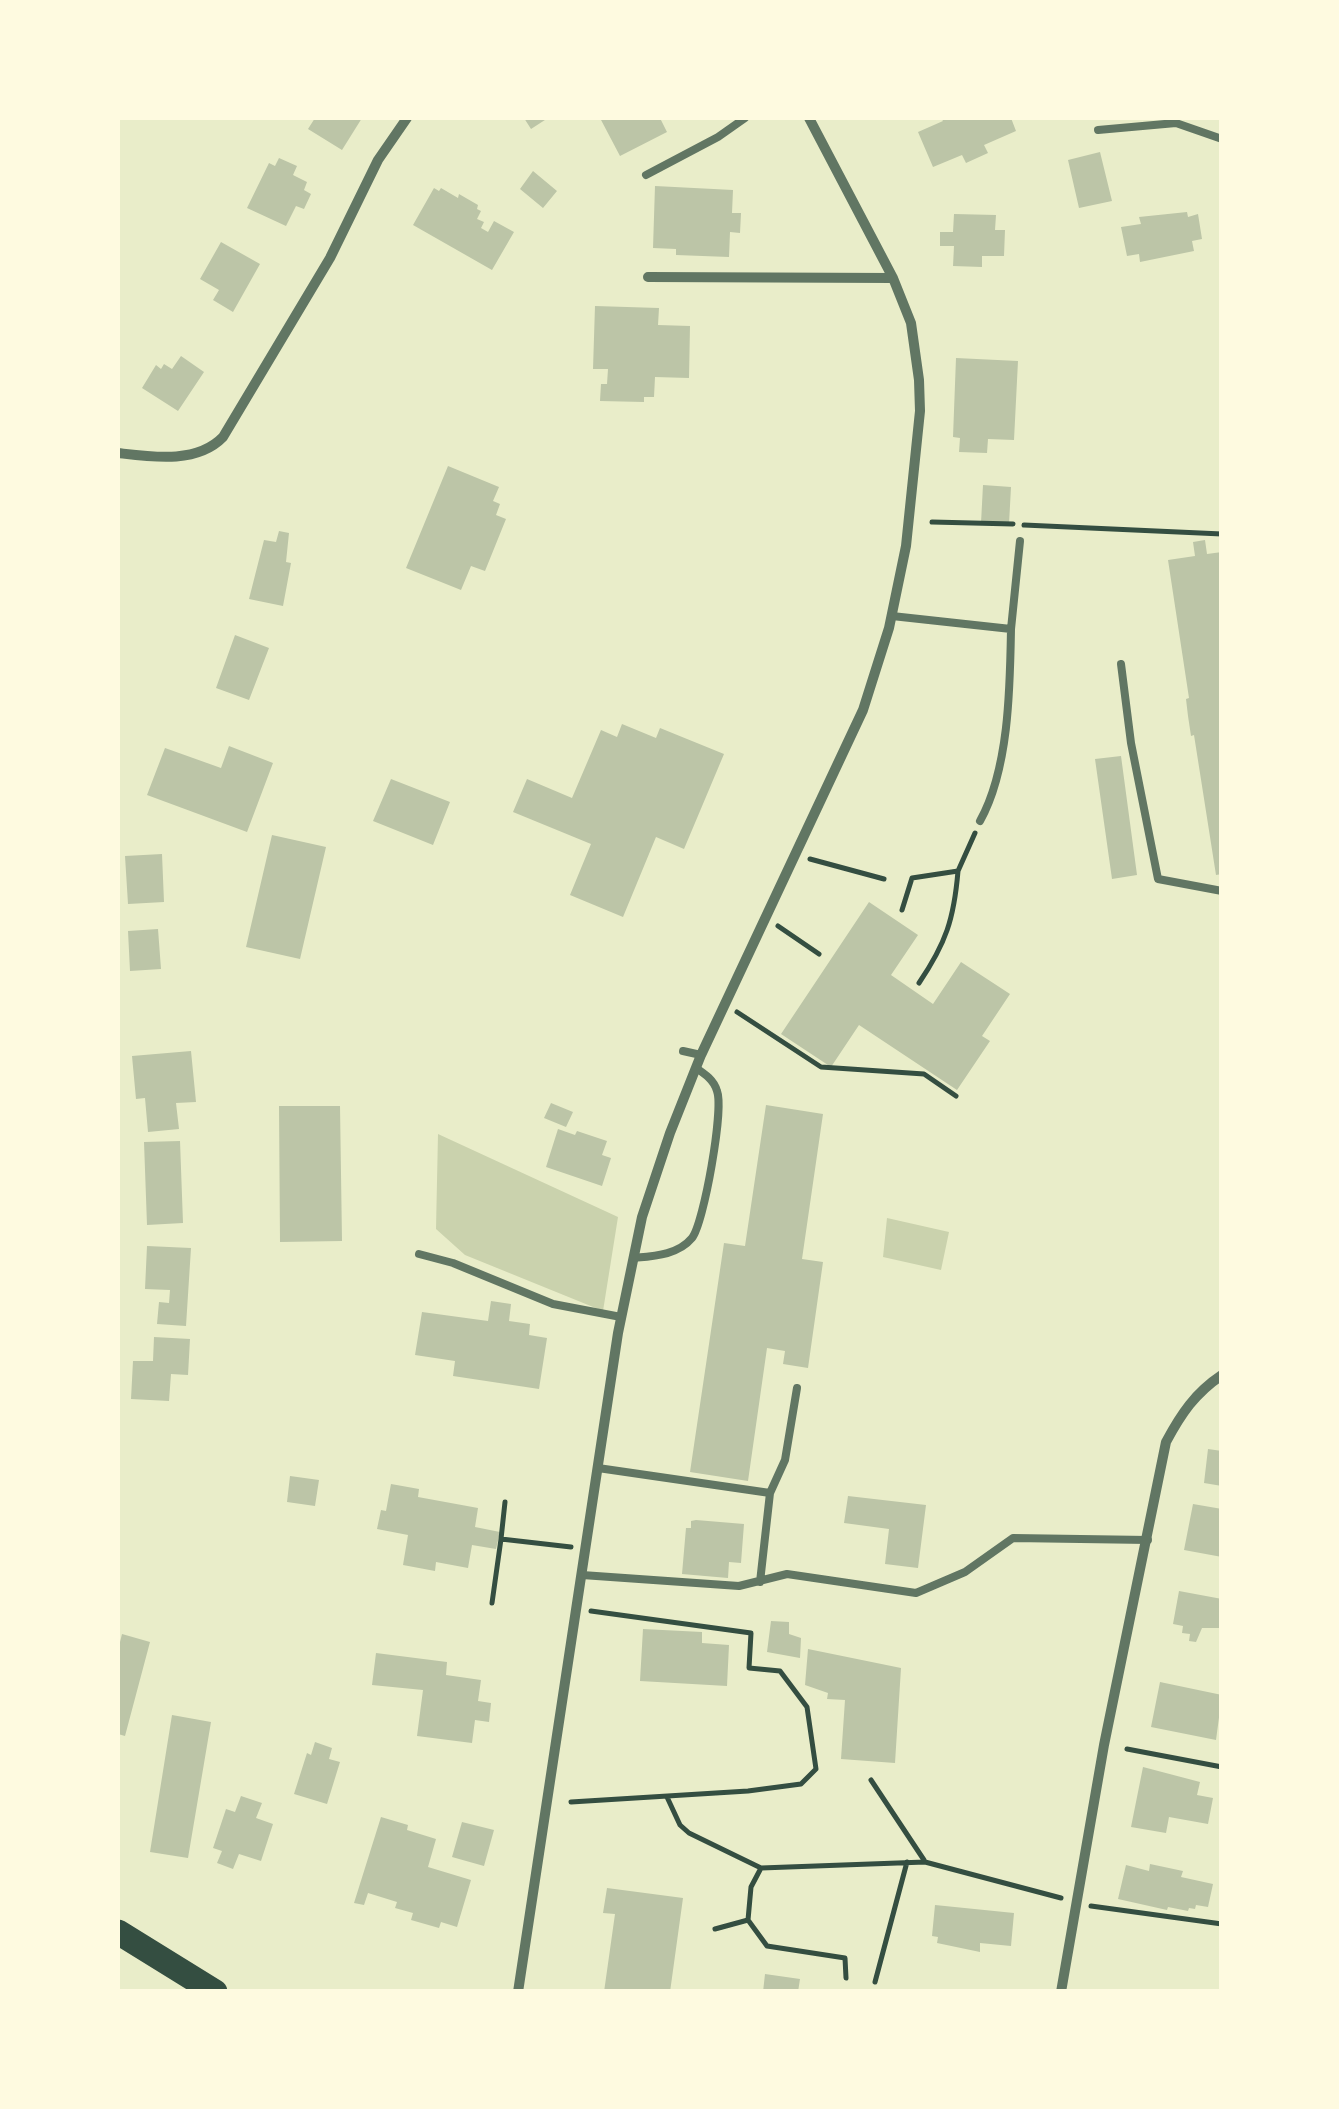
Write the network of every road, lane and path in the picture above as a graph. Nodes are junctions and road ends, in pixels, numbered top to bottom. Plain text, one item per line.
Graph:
1 (407, 118) edge
2 (745, 118) edge
3 (809, 118) edge
4 (1098, 130) dead end
5 (1222, 140) edge
6 (646, 175) dead end
7 (648, 277) dead end
8 (893, 278) junction
9 (118, 454) edge
10 (932, 522) dead end
11 (1222, 534) edge
12 (1020, 541) dead end
13 (892, 616) junction
14 (1011, 629) junction
15 (1121, 664) dead end
16 (980, 821) joint
17 (807, 858) dead end
18 (958, 870) junction
19 (884, 879) dead end
20 (1222, 891) edge
21 (902, 910) dead end
22 (776, 924) dead end
23 (819, 954) dead end
24 (919, 983) dead end
25 (734, 1010) dead end
26 (683, 1051) dead end
27 (701, 1055) junction
28 (696, 1068) junction
29 (956, 1096) dead end
30 (419, 1254) dead end
31 (634, 1258) junction
32 (621, 1317) junction
33 (1222, 1375) edge
34 (798, 1388) dead end
35 (598, 1468) junction
36 (770, 1493) junction
37 (505, 1502) dead end
38 (501, 1539) junction
39 (1148, 1540) junction
40 (586, 1548) junction
41 (582, 1576) junction
42 (760, 1582) junction
43 (492, 1603) dead end
44 (577, 1608) junction
45 (1127, 1749) dead end
46 (1222, 1767) edge
47 (871, 1780) dead end
48 (667, 1797) junction
49 (571, 1802) dead end
50 (907, 1862) junction
51 (925, 1862) junction
52 (761, 1868) junction
53 (1077, 1902) junction
54 (748, 1920) junction
55 (1222, 1924) edge
56 (715, 1929) dead end
57 (118, 1932) edge
58 (846, 1978) dead end
59 (876, 1982) dead end
60 (216, 1992) edge
61 (518, 1992) edge
62 (1061, 1992) edge

1 - 9 street
2 - 6 lane
3 - 8 street
4 - 5 lane
7 - 8 street
8 - 13 street
10 - 11 path
12 - 14 lane
13 - 14 lane
13 - 27 street
14 - 16 lane
15 - 20 lane
16 - 18 path
17 - 19 path
18 - 21 path
18 - 24 path
22 - 23 path
25 - 29 path
26 - 27 lane
27 - 28 street
28 - 31 street
28 - 31 lane
30 - 32 lane
31 - 32 street
32 - 35 street
33 - 39 street
34 - 36 lane
35 - 36 lane
35 - 40 street
36 - 42 lane
37 - 38 path
38 - 40 path
38 - 43 path
39 - 42 lane
39 - 53 street
40 - 41 street
41 - 42 lane
41 - 44 street
44 - 48 path
44 - 61 street
45 - 46 path
47 - 51 path
48 - 49 path
48 - 52 path
50 - 51 path
50 - 52 path
50 - 59 path
51 - 53 path
52 - 54 path
53 - 55 path
53 - 62 street
54 - 56 path
54 - 58 path
57 - 60 highway

